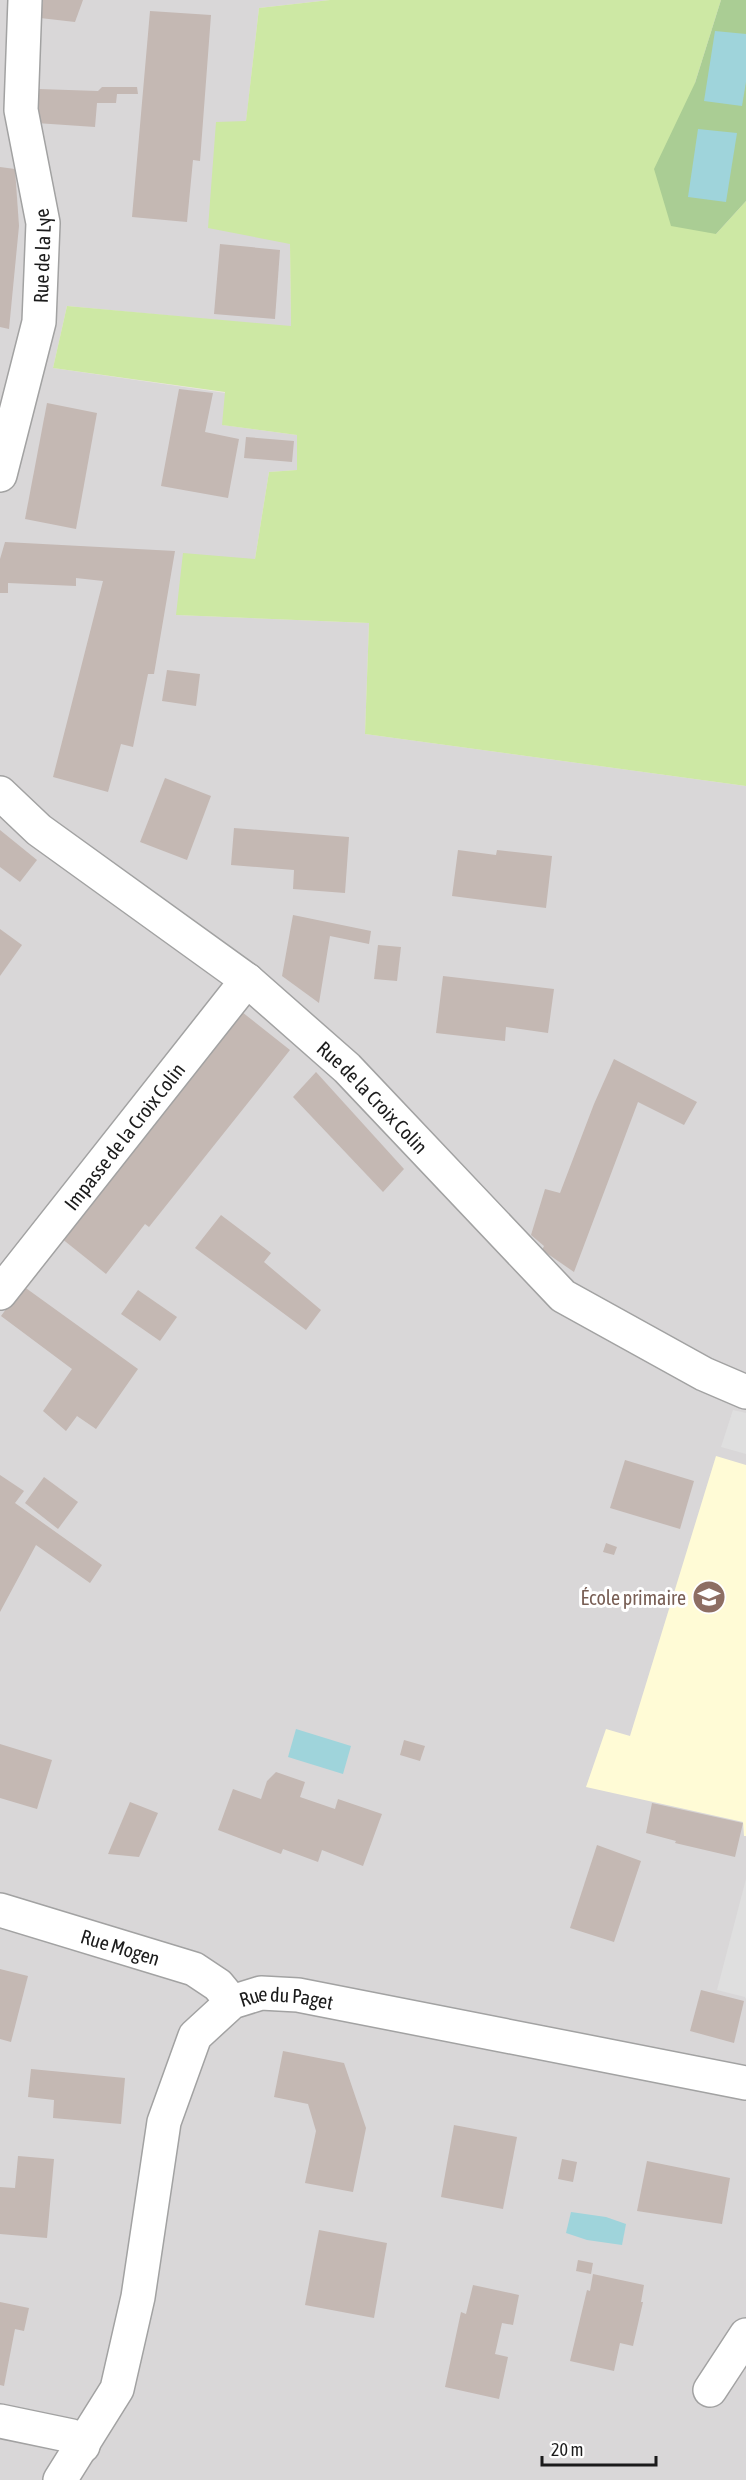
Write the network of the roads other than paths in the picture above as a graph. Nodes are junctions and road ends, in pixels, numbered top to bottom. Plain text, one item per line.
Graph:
1 (26, 0) edge
2 (0, 475) edge
3 (0, 793) edge
4 (247, 980) junction
5 (0, 1293) edge
6 (746, 1392) edge
7 (0, 1910) edge
8 (232, 2002) junction
9 (746, 2083) edge
10 (746, 2336) edge
11 (710, 2390) dead end
12 (0, 2421) edge
13 (83, 2446) junction
14 (60, 2480) edge

1 - 2 street, Rue de la Lye
3 - 4 street, Rue de la Croix Colin
4 - 5 street, Impasse de la Croix Colin
4 - 6 street, Rue de la Croix Colin
7 - 8 street, Rue Mogen
8 - 9 street, Rue du Paget
8 - 13 street, Rue du Paget
10 - 11 street
12 - 13 street
13 - 14 street, Rue du Paget

